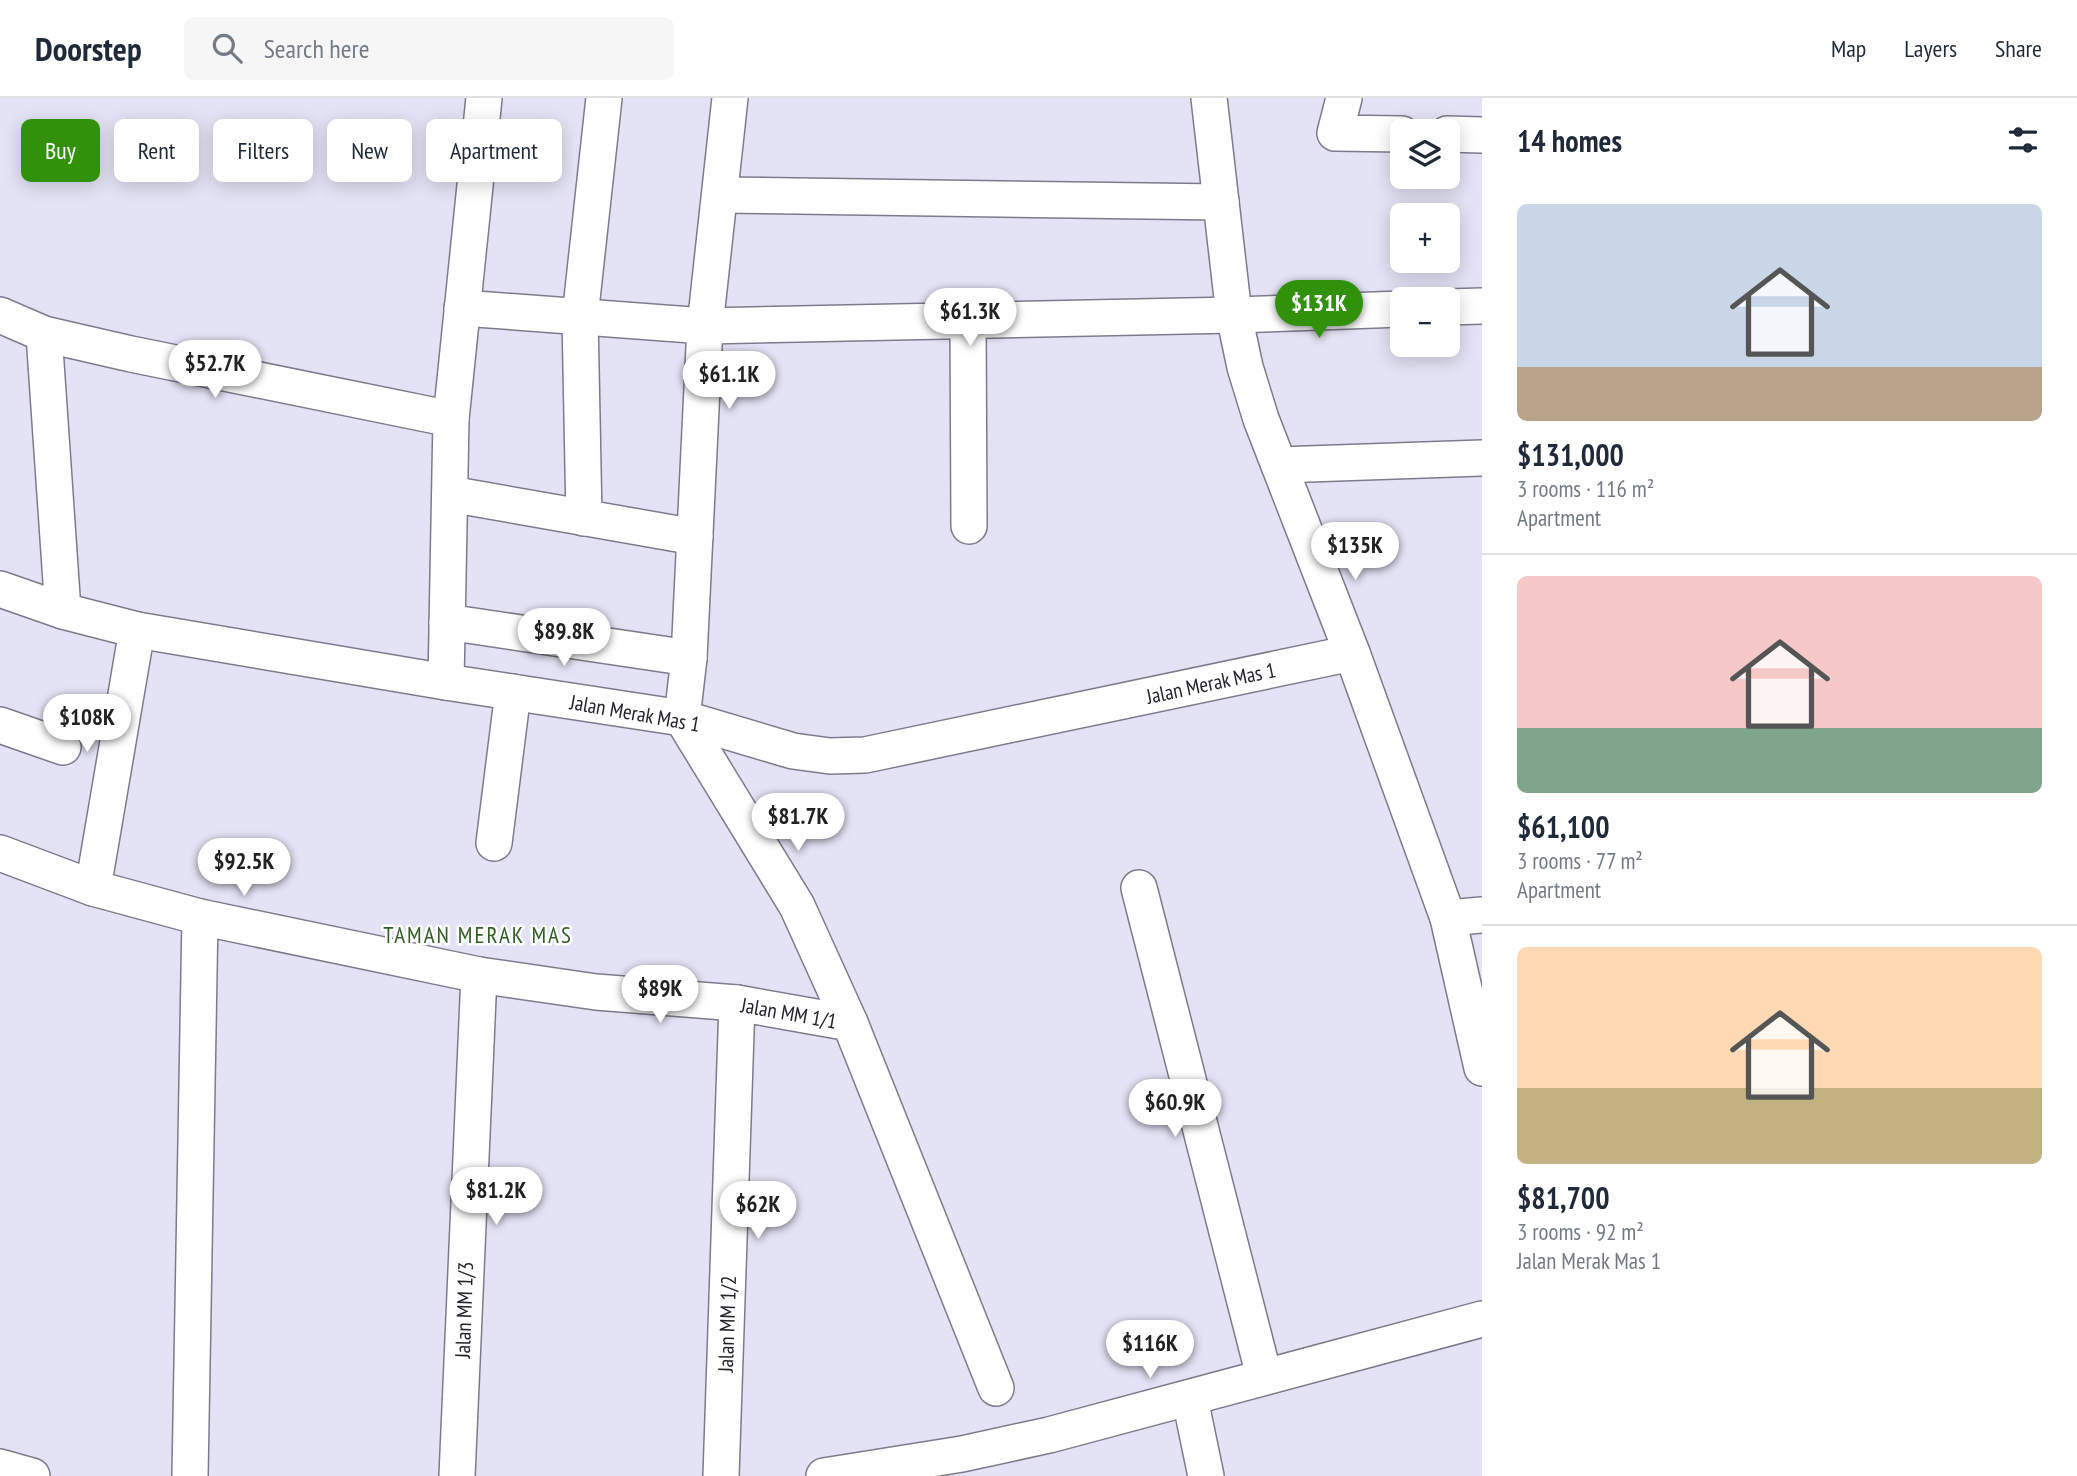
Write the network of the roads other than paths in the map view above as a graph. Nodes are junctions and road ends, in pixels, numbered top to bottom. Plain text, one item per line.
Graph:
1 (484, 98) edge
2 (604, 98) edge
3 (730, 98) edge
4 (1209, 98) edge
5 (1344, 98) edge
6 (1390, 134) edge
7 (1460, 134) edge
8 (1482, 135) edge
9 (720, 195) junction
10 (1221, 202) junction
11 (1482, 306) edge
12 (1460, 307) edge
13 (462, 308) junction
14 (1390, 309) edge
15 (0, 315) edge
16 (1234, 315) junction
17 (580, 317) junction
18 (968, 320) junction
19 (705, 326) junction
20 (44, 334) junction
21 (451, 419) junction
22 (1482, 458) edge
23 (1279, 465) junction
24 (450, 494) junction
25 (584, 518) junction
26 (969, 527) dead end
27 (695, 537) junction
28 (0, 589) edge
29 (63, 611) junction
30 (447, 622) junction
31 (137, 630) junction
32 (1352, 653) junction
33 (689, 658) junction
34 (446, 682) junction
35 (513, 692) junction
36 (682, 718) junction
37 (0, 724) edge
38 (63, 747) dead end
39 (494, 844) dead end
40 (0, 852) edge
41 (93, 888) junction
42 (1139, 888) dead end
43 (1482, 915) edge
44 (200, 917) junction
45 (1448, 918) junction
46 (479, 975) junction
47 (737, 1003) junction
48 (850, 1023) junction
49 (1482, 1068) edge
50 (1482, 1319) edge
51 (1264, 1376) junction
52 (996, 1388) dead end
53 (1189, 1399) junction
54 (0, 1467) edge
55 (32, 1476) edge
56 (190, 1476) edge
57 (457, 1476) edge
58 (721, 1476) edge
59 (824, 1476) edge
60 (1206, 1476) edge

1 - 13 street
2 - 17 street
3 - 9 street
4 - 10 street
5 - 6 street
7 - 8 street
9 - 10 street
9 - 19 street
10 - 16 street
11 - 12 street
13 - 17 street
13 - 21 street
14 - 16 street
15 - 20 street
16 - 18 street
16 - 23 street
17 - 19 street
17 - 25 street
18 - 19 street
18 - 26 street
19 - 27 street
20 - 21 street
20 - 29 street
21 - 24 street
22 - 23 street
23 - 32 street
24 - 25 street
24 - 30 street
25 - 27 street
27 - 33 street
28 - 29 street, Jalan Merak Mas 1
29 - 31 street, Jalan Merak Mas 1
30 - 33 street
30 - 34 street
31 - 34 street, Jalan Merak Mas 1
31 - 41 street
32 - 36 street, Jalan Merak Mas 1
32 - 45 street
33 - 36 street
34 - 35 street, Jalan Merak Mas 1
35 - 36 street, Jalan Merak Mas 1
35 - 39 street
36 - 48 street
37 - 38 street
40 - 41 street, Jalan MM 1/1
41 - 44 street, Jalan MM 1/1
42 - 51 street
43 - 45 street
44 - 46 street, Jalan MM 1/1
44 - 56 street
45 - 49 street
46 - 47 street, Jalan MM 1/1
46 - 57 street, Jalan MM 1/3
47 - 48 street, Jalan MM 1/1
47 - 58 street, Jalan MM 1/2
48 - 52 street
50 - 51 street
51 - 53 street
53 - 59 street
53 - 60 street
54 - 55 street

